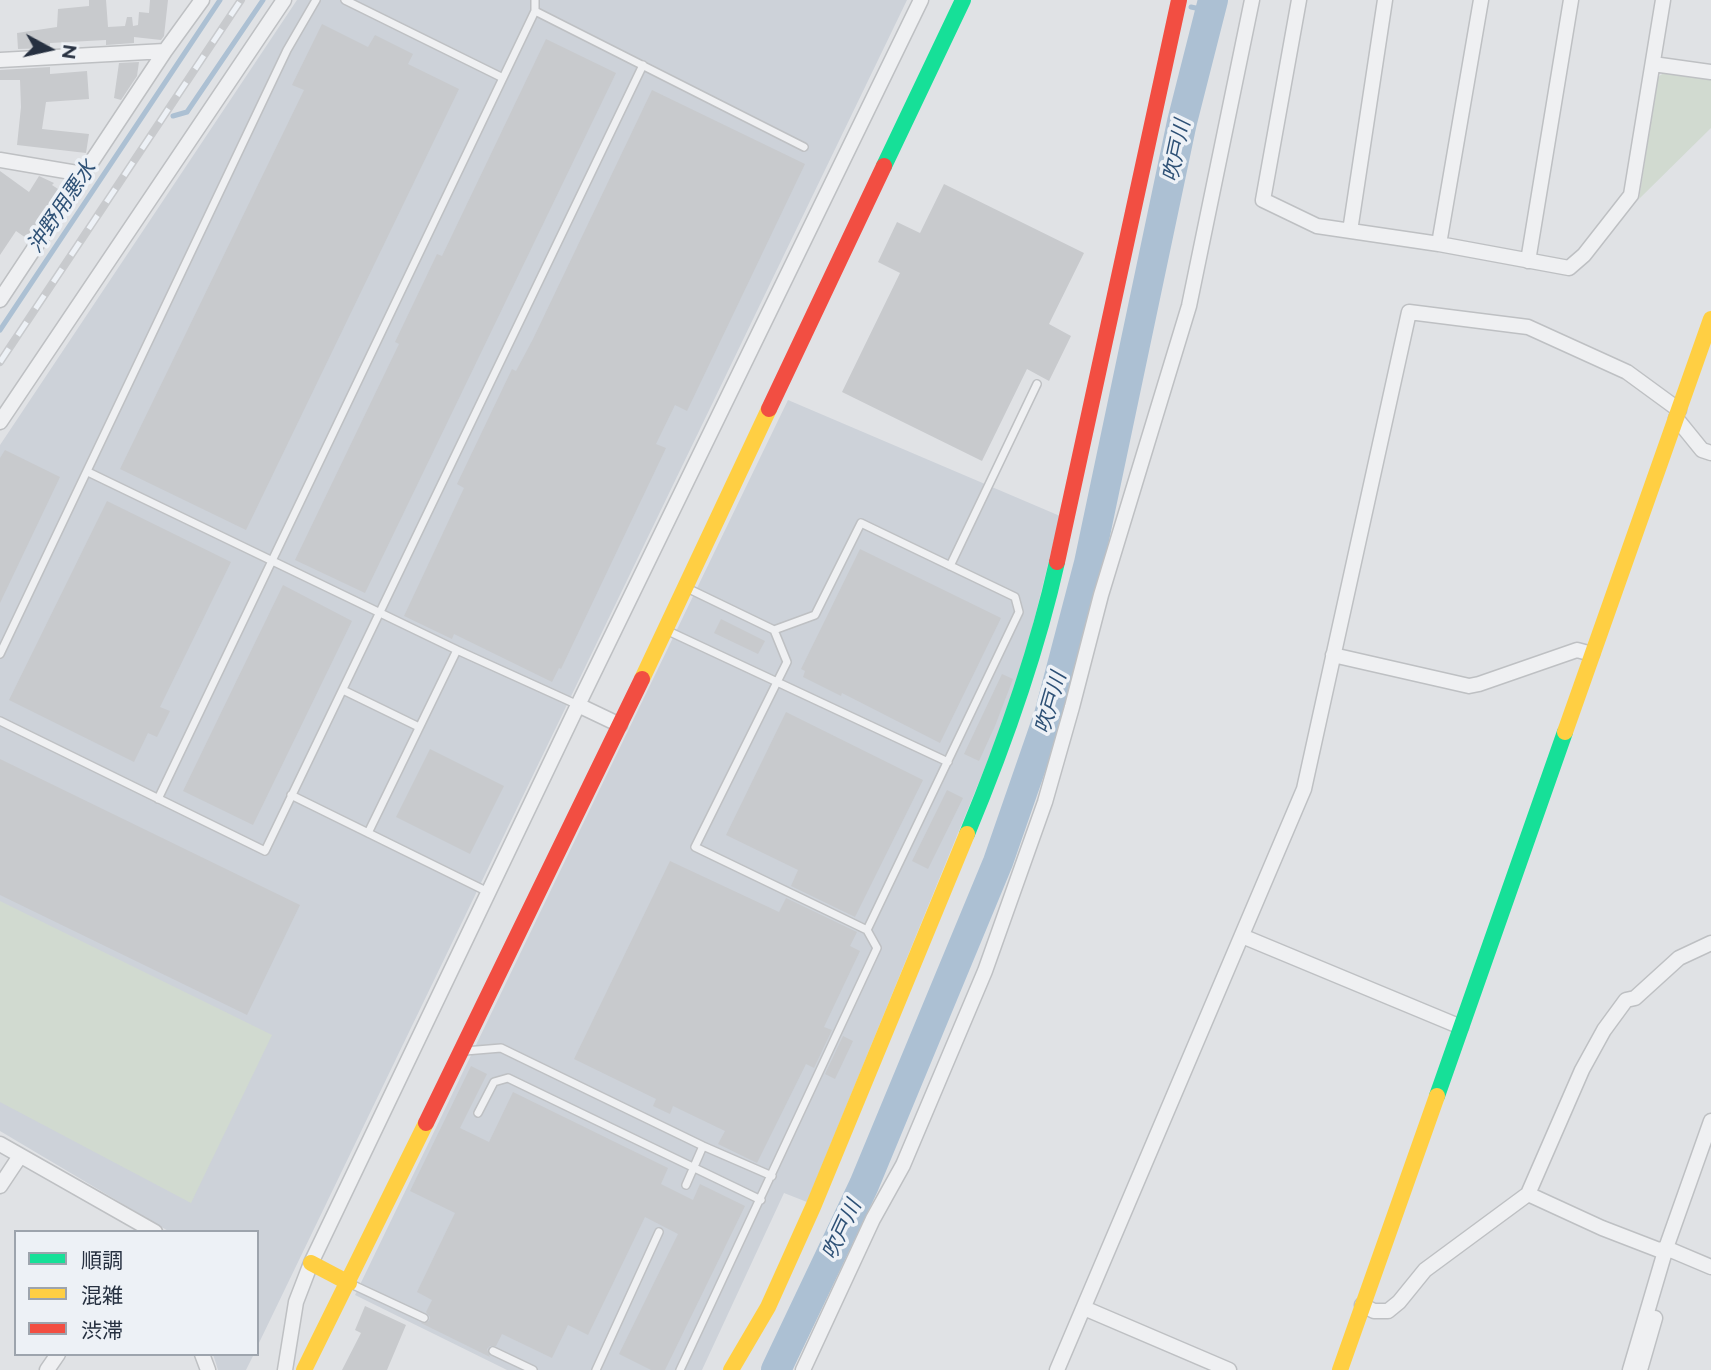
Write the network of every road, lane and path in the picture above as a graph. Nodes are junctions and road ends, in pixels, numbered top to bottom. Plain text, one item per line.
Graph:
1 (202, 0) edge
2 (284, 0) edge
3 (316, 0) edge
4 (345, 0) edge
5 (535, 0) edge
6 (921, 0) edge
7 (963, 0) edge
8 (1179, 0) edge
9 (1252, 0) edge
10 (1299, 0) edge
11 (1385, 0) edge
12 (1482, 0) edge
13 (1571, 0) edge
14 (1663, 0) edge
15 (535, 11) junction
16 (165, 51) junction
17 (0, 60) edge
18 (1653, 64) junction
19 (643, 65) junction
20 (1711, 72) edge
21 (503, 78) junction
22 (804, 147) dead end
23 (0, 160) edge
24 (83, 174) junction
25 (1350, 231) junction
26 (1439, 244) junction
27 (1528, 261) junction
28 (0, 300) edge
29 (1711, 319) edge
30 (1037, 384) dead end
31 (1678, 414) junction
32 (0, 422) edge
33 (1711, 453) edge
34 (88, 472) junction
35 (273, 561) junction
36 (950, 566) junction
37 (686, 587) junction
38 (381, 613) junction
39 (666, 630) junction
40 (775, 630) junction
41 (457, 650) junction
42 (0, 654) edge
43 (1592, 654) junction
44 (1333, 655) junction
45 (777, 683) junction
46 (343, 690) junction
47 (578, 705) junction
48 (0, 721) edge
49 (620, 725) junction
50 (419, 727) junction
51 (948, 762) junction
52 (291, 795) junction
53 (158, 799) junction
54 (368, 833) junction
55 (489, 892) junction
56 (867, 930) junction
57 (1242, 936) junction
58 (1711, 943) edge
59 (1461, 1027) junction
60 (463, 1051) junction
61 (478, 1114) dead end
62 (1711, 1121) edge
63 (0, 1144) edge
64 (702, 1146) junction
65 (1711, 1146) edge
66 (20, 1156) junction
67 (691, 1168) junction
68 (772, 1177) junction
69 (686, 1185) dead end
70 (0, 1186) edge
71 (1528, 1194) junction
72 (761, 1199) junction
73 (148, 1230) edge
74 (659, 1232) dead end
75 (1670, 1250) junction
76 (311, 1263) junction
77 (1711, 1267) edge
78 (349, 1283) junction
79 (1362, 1305) junction
80 (1084, 1308) junction
81 (424, 1318) dead end
82 (493, 1351) dead end
83 (285, 1370) edge
84 (304, 1370) edge
85 (533, 1370) edge
86 (596, 1370) edge
87 (680, 1370) edge
88 (731, 1370) edge
89 (803, 1370) edge
90 (1057, 1370) edge
91 (1229, 1370) edge
92 (1340, 1370) edge
93 (1630, 1370) edge
94 (1640, 1370) edge

1 - 16 street
2 - 32 street
3 - 34 lane
4 - 21 lane
5 - 15 lane
6 - 47 street
7 - 37 street
8 - 88 street
9 - 89 street
10 - 25 street
11 - 25 street
12 - 26 street
13 - 27 street
14 - 18 street
15 - 19 lane
15 - 21 lane
16 - 17 street
16 - 24 street
18 - 20 street
18 - 27 street
19 - 22 lane
19 - 38 lane
21 - 35 lane
23 - 24 street
24 - 28 street
25 - 26 street
26 - 27 street
29 - 31 street
30 - 36 lane
31 - 33 street
31 - 43 street
31 - 44 street
34 - 35 lane
34 - 42 lane
35 - 38 lane
35 - 53 lane
36 - 40 lane
36 - 51 lane
37 - 39 street
37 - 40 lane
38 - 41 lane
38 - 46 lane
39 - 45 lane
39 - 49 street
40 - 45 lane
41 - 47 lane
41 - 50 lane
43 - 44 street
43 - 59 street
44 - 57 street
45 - 51 lane
45 - 56 lane
46 - 50 lane
46 - 52 lane
47 - 49 street
47 - 55 street
48 - 53 lane
49 - 60 street
50 - 54 lane
51 - 56 lane
52 - 53 lane
52 - 54 lane
54 - 55 lane
55 - 76 street
56 - 68 lane
57 - 59 street
57 - 80 street
58 - 71 street
59 - 79 street
60 - 64 lane
60 - 78 street
61 - 67 lane
62 - 75 street
63 - 66 street
64 - 67 lane
64 - 68 lane
65 - 75 street
66 - 70 street
66 - 73 street
67 - 69 lane
67 - 72 lane
68 - 72 lane
71 - 75 street
71 - 79 street
72 - 87 lane
74 - 86 lane
75 - 77 street
75 - 93 street
75 - 94 street
76 - 78 street
76 - 83 street
78 - 81 lane
78 - 84 street
79 - 92 street
80 - 90 street
80 - 91 street
82 - 85 lane

